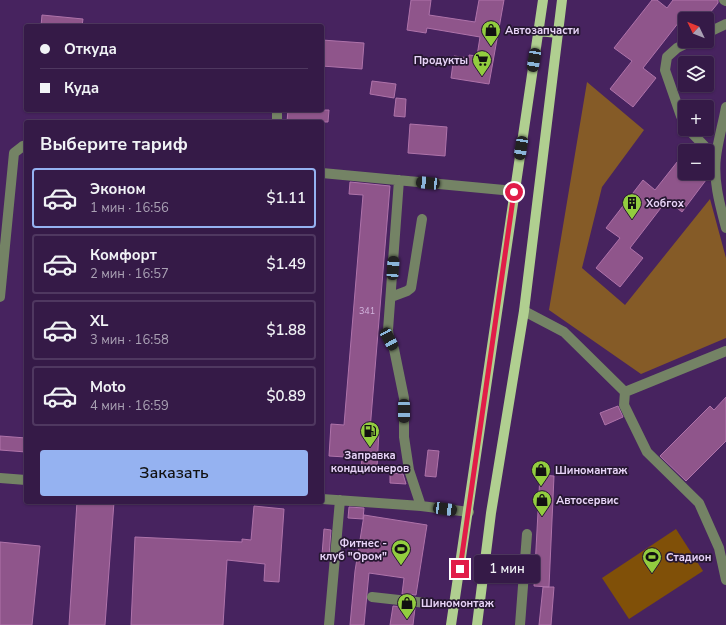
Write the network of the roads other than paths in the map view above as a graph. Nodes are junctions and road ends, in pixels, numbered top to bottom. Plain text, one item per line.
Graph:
1 (538, 0) edge
2 (543, 0) edge
3 (562, 0) edge
4 (541, 11) junction
5 (726, 24) edge
6 (714, 30) edge
7 (538, 31) junction
8 (558, 33) junction
9 (678, 48) edge
10 (726, 107) edge
11 (678, 110) edge
12 (695, 136) edge
13 (24, 146) edge
14 (716, 158) junction
15 (324, 172) edge
16 (399, 180) junction
17 (514, 192) junction
18 (722, 194) edge
19 (422, 219) dead end
20 (726, 228) edge
21 (0, 297) edge
22 (391, 297) junction
23 (524, 312) junction
24 (726, 352) edge
25 (625, 392) junction
26 (0, 478) edge
27 (24, 480) edge
28 (324, 499) edge
29 (340, 500) junction
30 (421, 506) junction
31 (468, 512) junction
32 (527, 534) dead end
33 (726, 580) edge
34 (372, 597) dead end
35 (426, 603) dead end
36 (330, 625) edge
37 (451, 625) edge
38 (477, 625) edge
39 (520, 625) edge

1 - 4 main road
2 - 4 main road
3 - 8 main road
4 - 7 main road
5 - 6 street
7 - 8 main road
7 - 17 main road
8 - 23 main road
9 - 11 street
10 - 14 street
12 - 14 street
13 - 21 street
14 - 18 street
15 - 16 street
16 - 17 street
16 - 22 street
17 - 31 main road
18 - 20 street
19 - 22 street
22 - 30 street
23 - 25 street
23 - 38 main road
24 - 25 street
25 - 33 street
26 - 27 street
28 - 29 street
29 - 30 street
29 - 36 street
30 - 31 street
31 - 37 main road
32 - 39 street
34 - 35 street

